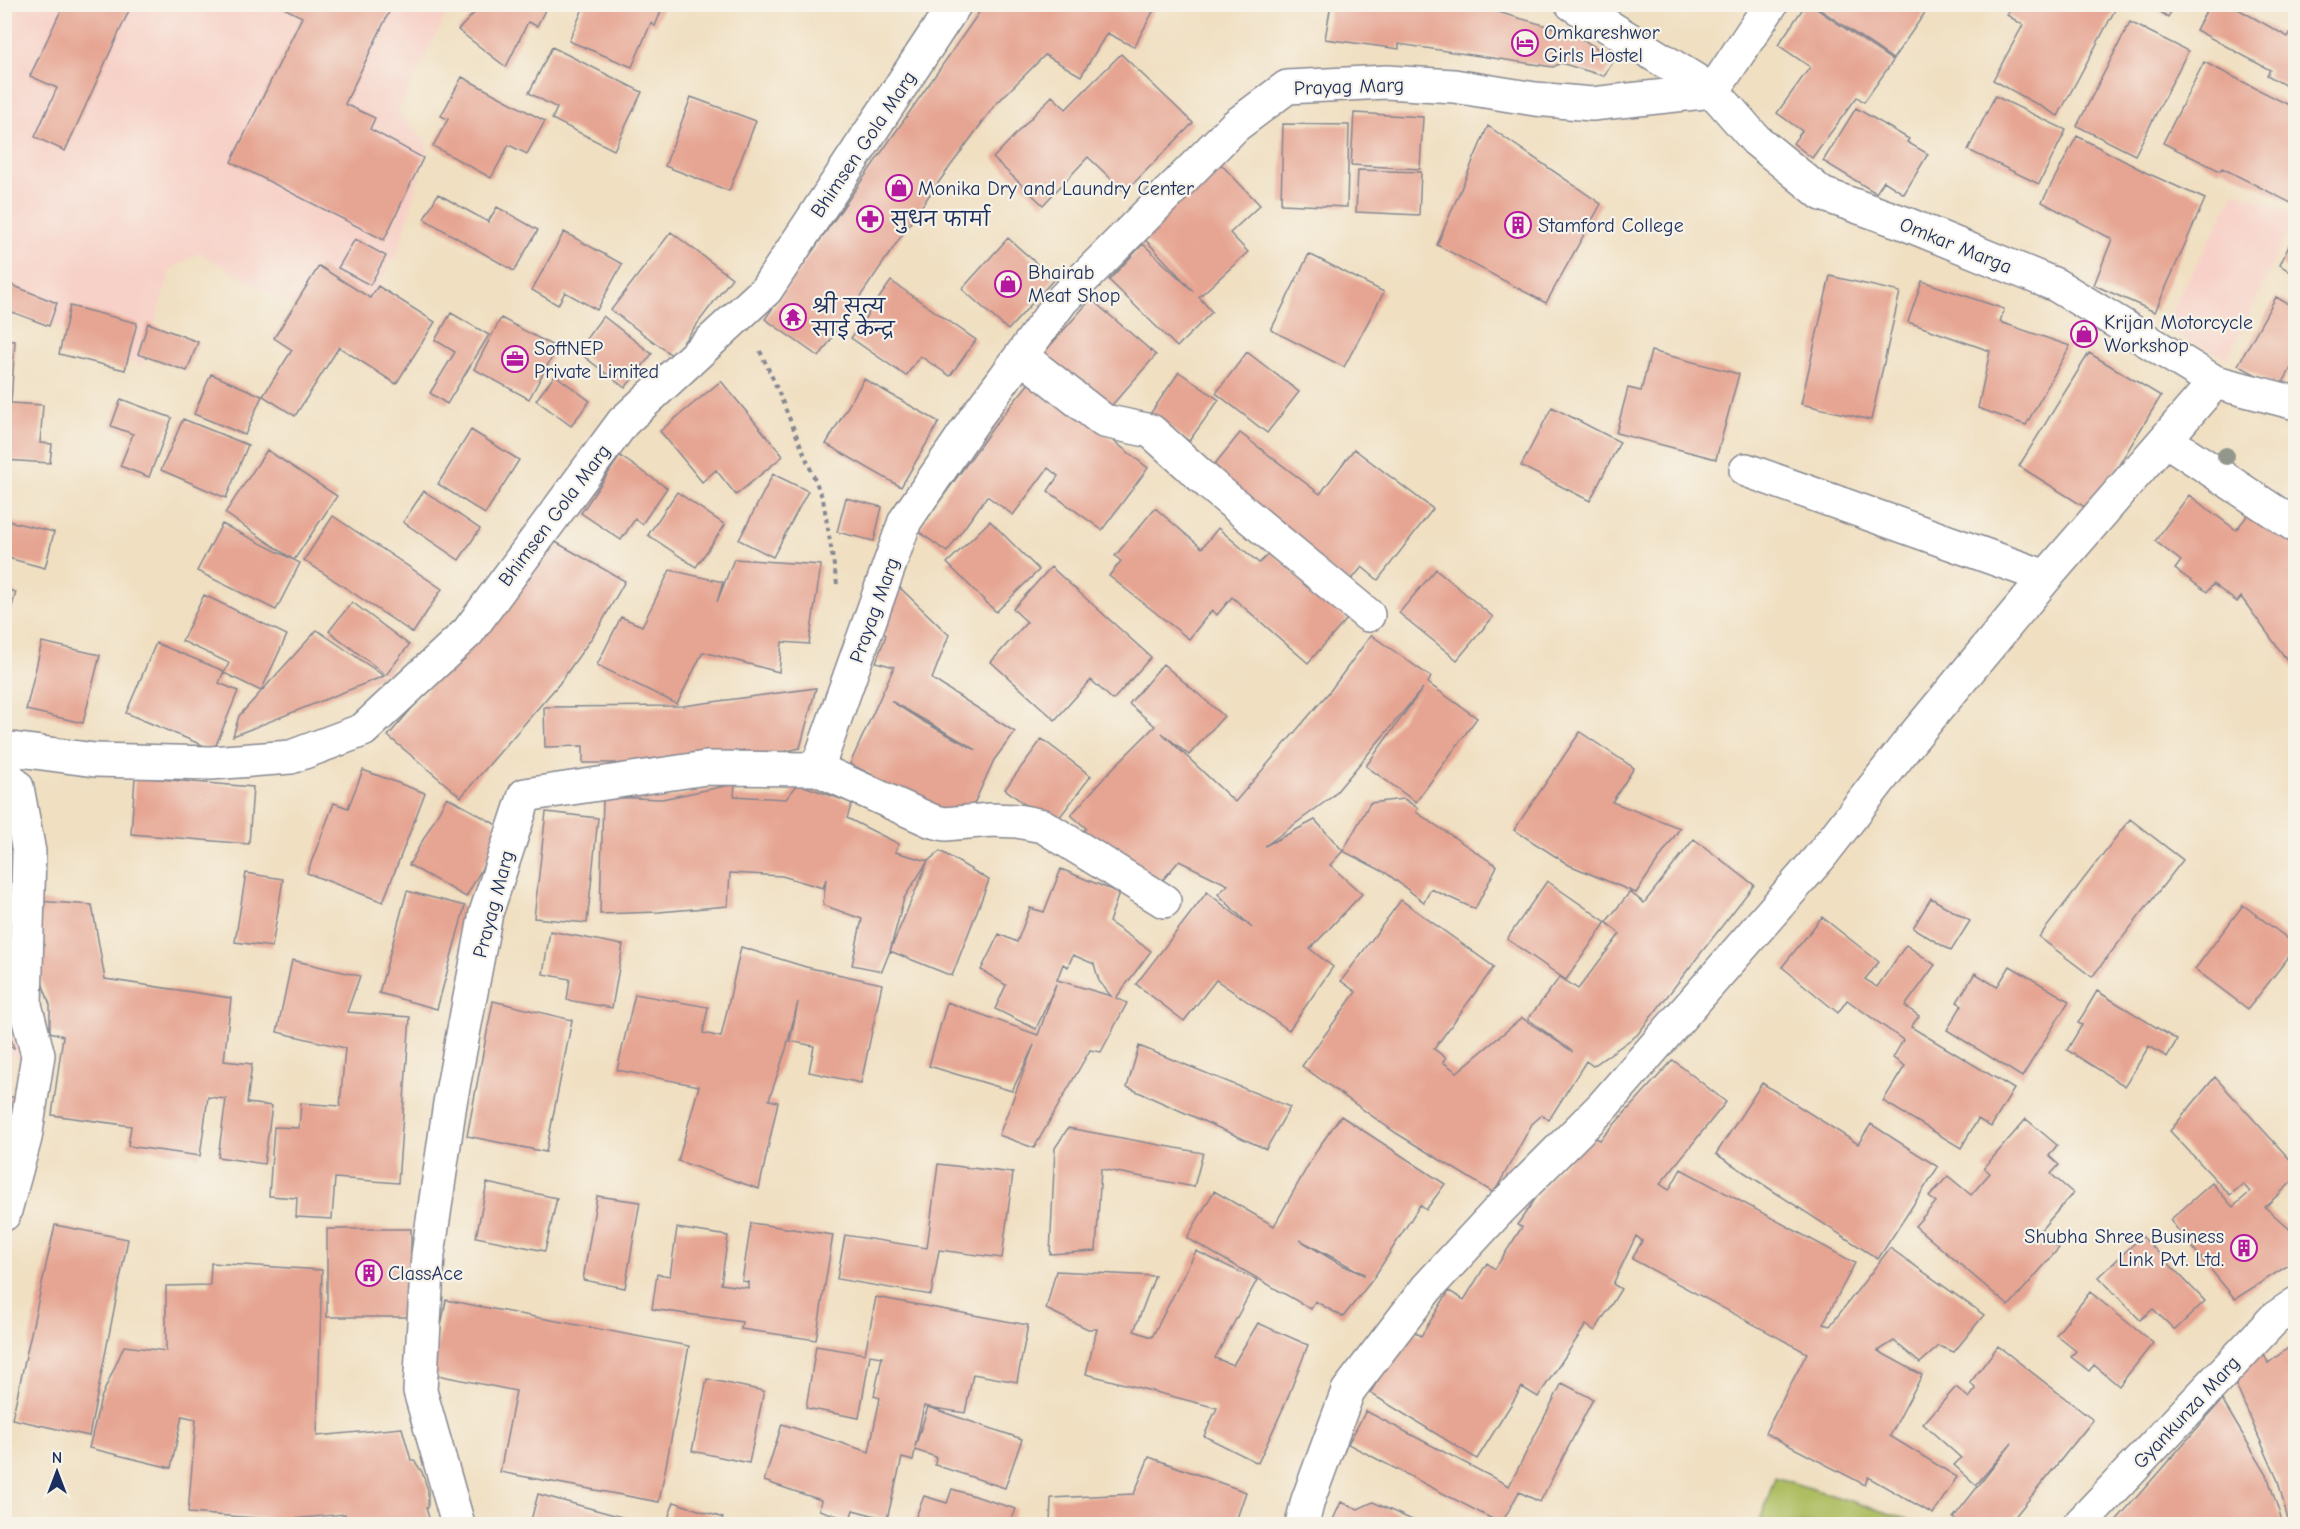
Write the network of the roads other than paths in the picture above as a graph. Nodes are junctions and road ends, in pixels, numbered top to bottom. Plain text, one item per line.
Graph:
1 (955, 4) edge
2 (1572, 4) edge
3 (1771, 4) edge
4 (1713, 91) junction
5 (1021, 356) junction
6 (2215, 382) junction
7 (2295, 403) edge
8 (2166, 440) junction
9 (1746, 470) dead end
10 (2295, 526) edge
11 (2046, 577) junction
12 (1368, 615) dead end
13 (4, 748) edge
14 (817, 769) junction
15 (4, 772) edge
16 (1164, 901) dead end
17 (4, 1214) edge
18 (2295, 1305) edge
19 (458, 1524) edge
20 (1302, 1524) edge
21 (2080, 1524) edge

1 - 13 street, Bhimsen Gola Marg
2 - 4 street, Omkar Marga
3 - 4 street
4 - 5 street, Prayag Marg
4 - 6 street, Omkar Marga
5 - 12 street
5 - 14 street, Prayag Marg
6 - 7 street, Omkar Marga
6 - 8 street
8 - 10 street
8 - 11 street
9 - 11 street
11 - 20 street
14 - 16 street
14 - 19 street, Prayag Marg
15 - 17 street
18 - 21 street, Gyankunza Marg

